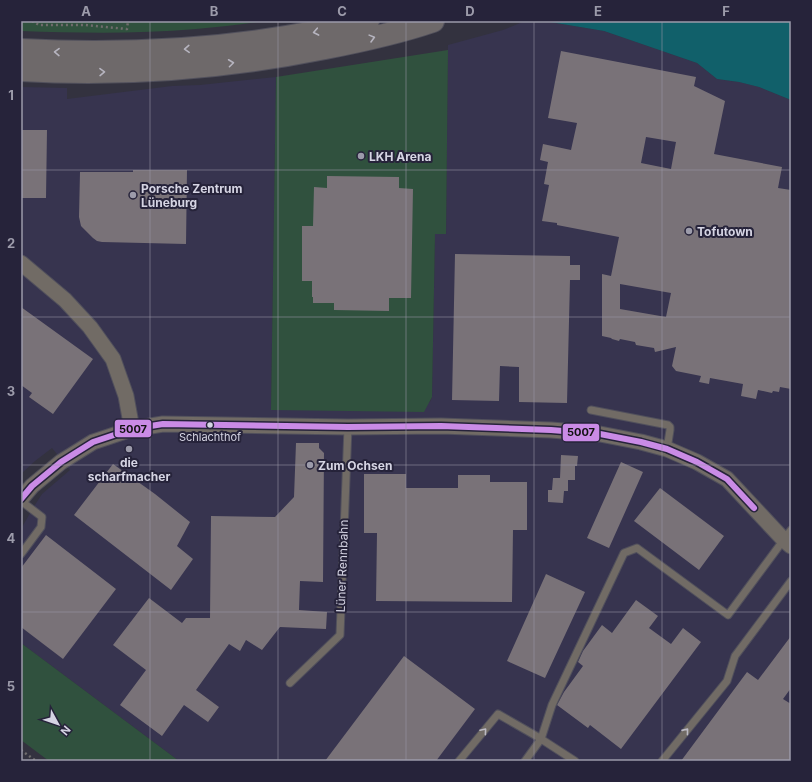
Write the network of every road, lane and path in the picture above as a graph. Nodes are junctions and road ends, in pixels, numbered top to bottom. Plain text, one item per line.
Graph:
1 (32, 21) edge
2 (128, 21) edge
3 (368, 21) edge
4 (433, 21) edge
5 (21, 50) edge
6 (21, 70) edge
7 (21, 263) edge
8 (591, 410) dead end
9 (348, 428) junction
10 (132, 429) junction
11 (667, 449) junction
12 (21, 500) edge
13 (789, 539) edge
14 (21, 554) edge
15 (791, 581) edge
16 (290, 683) dead end
17 (541, 739) junction
18 (21, 750) edge
19 (36, 761) edge
20 (459, 761) edge
21 (525, 761) edge
22 (575, 761) edge
23 (662, 761) edge

1 - 2 path
3 -> 5 highway
6 -> 4 highway
7 - 10 street
8 - 11 lane
9 - 10 street
9 - 11 street
9 - 16 lane, Lüner Rennbahn
10 - 12 street
11 - 13 street
12 - 14 lane
13 - 17 lane
23 -> 15 lane
20 -> 17 lane
17 - 21 lane
17 - 22 lane
18 - 19 path

